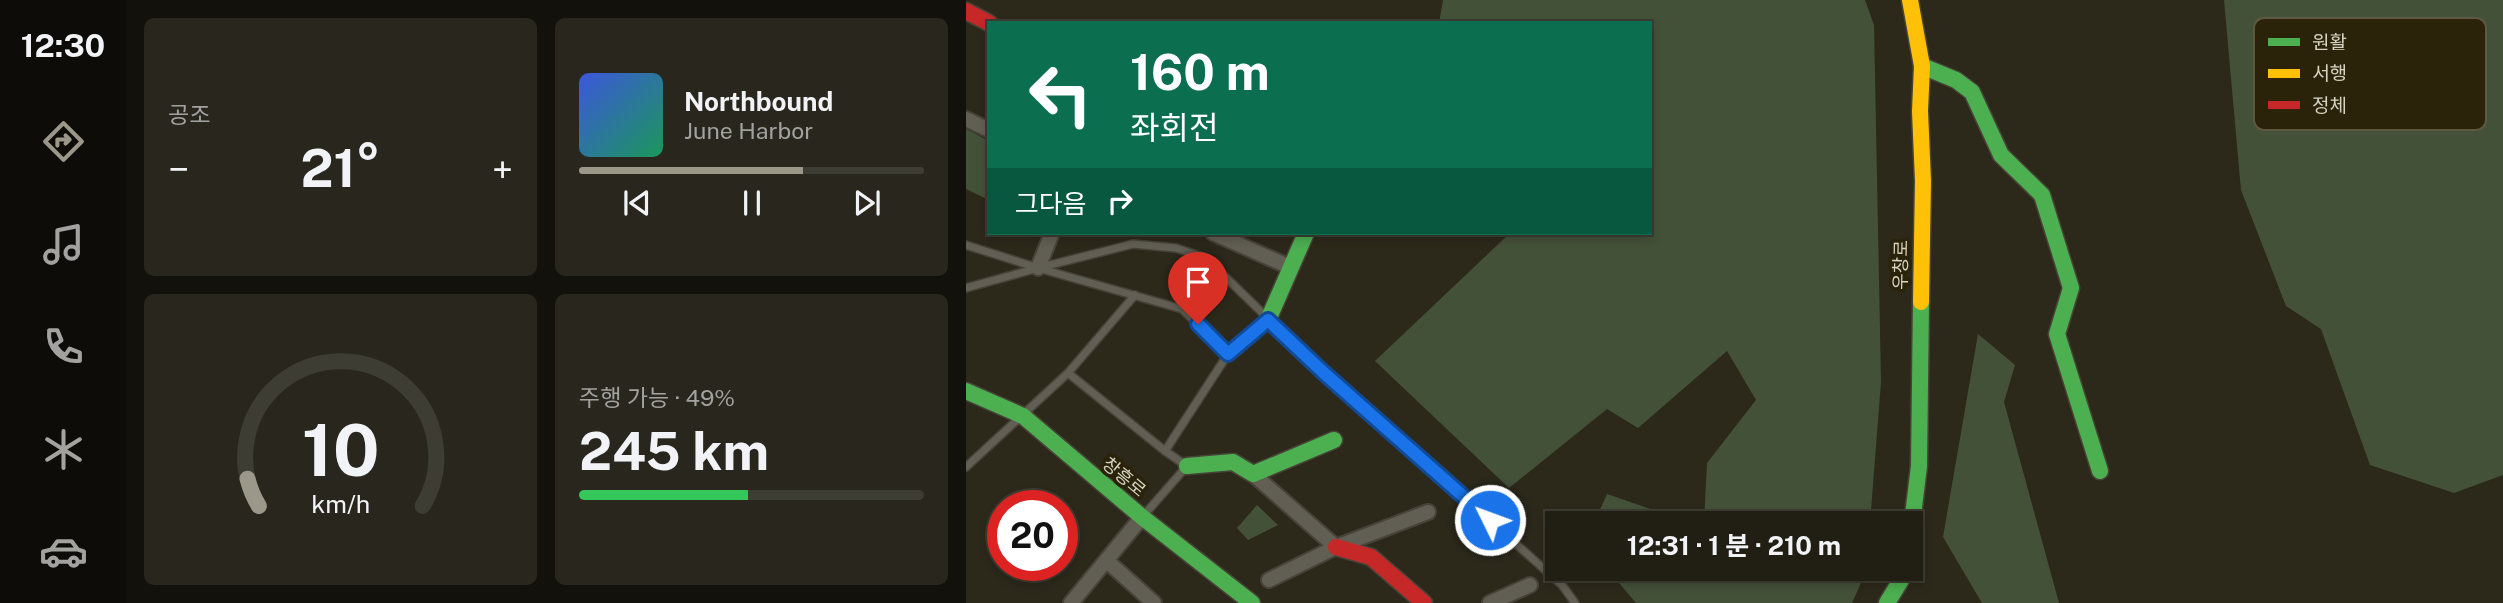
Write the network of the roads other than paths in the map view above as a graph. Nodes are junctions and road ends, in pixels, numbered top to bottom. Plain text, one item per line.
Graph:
1 (1910, 0) edge
2 (966, 11) edge
3 (987, 22) edge
4 (1922, 66) junction
5 (966, 119) edge
6 (987, 129) edge
7 (1051, 235) edge
8 (1218, 235) edge
9 (1305, 235) edge
10 (966, 244) edge
11 (1290, 267) junction
12 (1038, 268) junction
13 (966, 288) edge
14 (1135, 295) junction
15 (1268, 320) junction
16 (1228, 354) junction
17 (1068, 373) junction
18 (966, 391) edge
19 (1023, 416) junction
20 (1334, 440) dead end
21 (1165, 451) junction
22 (1187, 466) junction
23 (966, 467) edge
24 (2100, 471) dead end
25 (1253, 474) junction
26 (1914, 511) edge
27 (1428, 512) dead end
28 (1142, 517) junction
29 (1336, 547) junction
30 (1107, 561) junction
31 (1269, 580) dead end
32 (1900, 581) edge
33 (1530, 585) dead end
34 (1071, 603) edge
35 (1154, 603) edge
36 (1252, 603) edge
37 (1424, 603) edge
38 (1490, 603) edge
39 (1575, 603) edge
40 (1887, 603) edge

1 - 4 street, 우창로
2 - 3 street
4 - 24 street
4 - 26 street, 우창로
5 - 6 street
7 - 12 street
8 - 11 street
9 - 11 street
10 - 12 lane
11 - 15 street
12 - 13 lane
12 - 14 lane
12 - 15 lane
14 - 16 lane
14 - 17 lane
15 - 16 lane
15 - 39 lane
16 - 21 lane
17 - 19 lane
17 - 21 lane
18 - 19 street, 창흥로
19 - 23 lane
19 - 28 street, 창흥로
20 - 25 street
21 - 22 lane
22 - 25 street
22 - 28 lane
25 - 29 street
27 - 29 street
28 - 30 street
28 - 36 street, 창흥로
29 - 31 street
29 - 37 street
30 - 34 street
30 - 35 street
32 - 40 street
33 - 38 street

